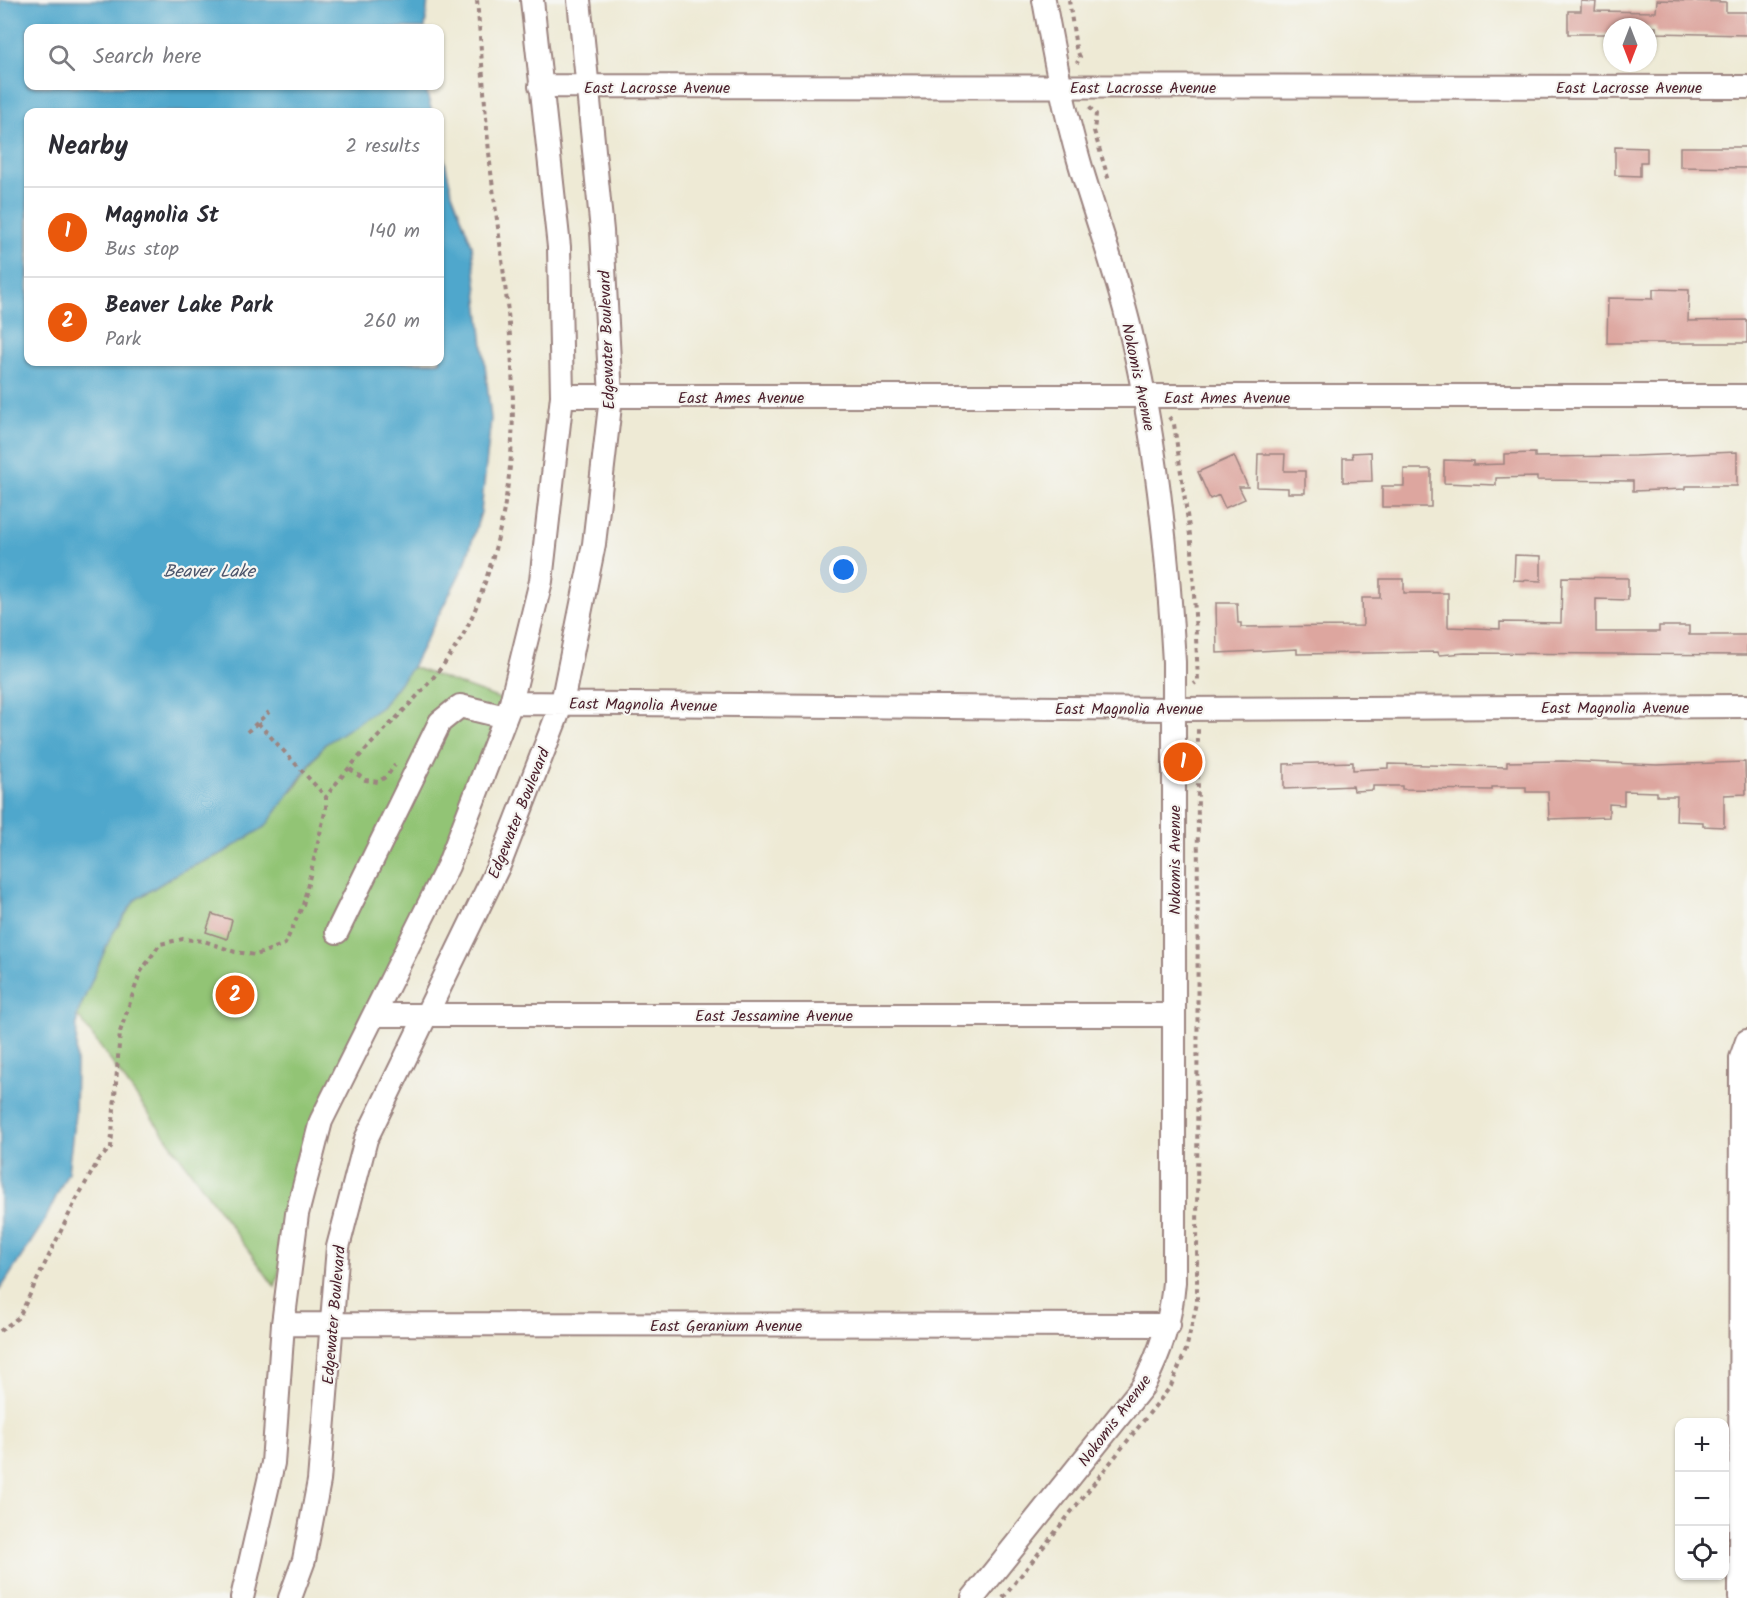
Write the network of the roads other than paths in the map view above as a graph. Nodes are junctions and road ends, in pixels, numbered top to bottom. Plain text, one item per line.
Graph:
1 (532, 0) edge
2 (579, 0) edge
3 (1044, 0) edge
4 (540, 86) junction
5 (588, 87) junction
6 (1060, 87) junction
7 (1747, 87) edge
8 (562, 396) junction
9 (1747, 396) edge
10 (611, 397) junction
11 (1145, 397) junction
12 (562, 703) junction
13 (1747, 706) edge
14 (1174, 709) junction
15 (508, 710) junction
16 (337, 932) dead end
17 (375, 1015) junction
18 (424, 1015) junction
19 (1174, 1015) junction
20 (1747, 1041) edge
21 (283, 1324) junction
22 (331, 1324) junction
23 (1169, 1325) junction
24 (242, 1598) edge
25 (290, 1598) edge
26 (973, 1598) edge
27 (1740, 1598) edge

1 - 4 street
2 - 5 street, Edgewater Boulevard
3 - 6 street, Nokomis Avenue
4 - 5 street, East Lacrosse Avenue
4 - 8 street
5 - 6 street, East Lacrosse Avenue
5 - 10 street, Edgewater Boulevard
6 - 7 street, East Lacrosse Avenue
6 - 11 street, Nokomis Avenue
8 - 10 street, East Ames Avenue
8 - 15 street
9 - 11 street, East Ames Avenue
10 - 11 street, East Ames Avenue
10 - 12 street, Edgewater Boulevard
11 - 14 street, Nokomis Avenue
12 - 14 street, East Magnolia Avenue
12 - 15 street, East Magnolia Avenue
12 - 18 street, Edgewater Boulevard
13 - 14 street, East Magnolia Avenue
14 - 19 street, Nokomis Avenue
15 - 16 street, East Magnolia Avenue
15 - 17 street
17 - 18 street, East Jessamine Avenue
17 - 21 street
18 - 19 street, East Jessamine Avenue
18 - 22 street, Edgewater Boulevard
19 - 23 street, Nokomis Avenue
20 - 27 street
21 - 22 street, East Geranium Avenue
21 - 24 street
22 - 23 street, East Geranium Avenue
22 - 25 street, Edgewater Boulevard
23 - 26 street, Nokomis Avenue

